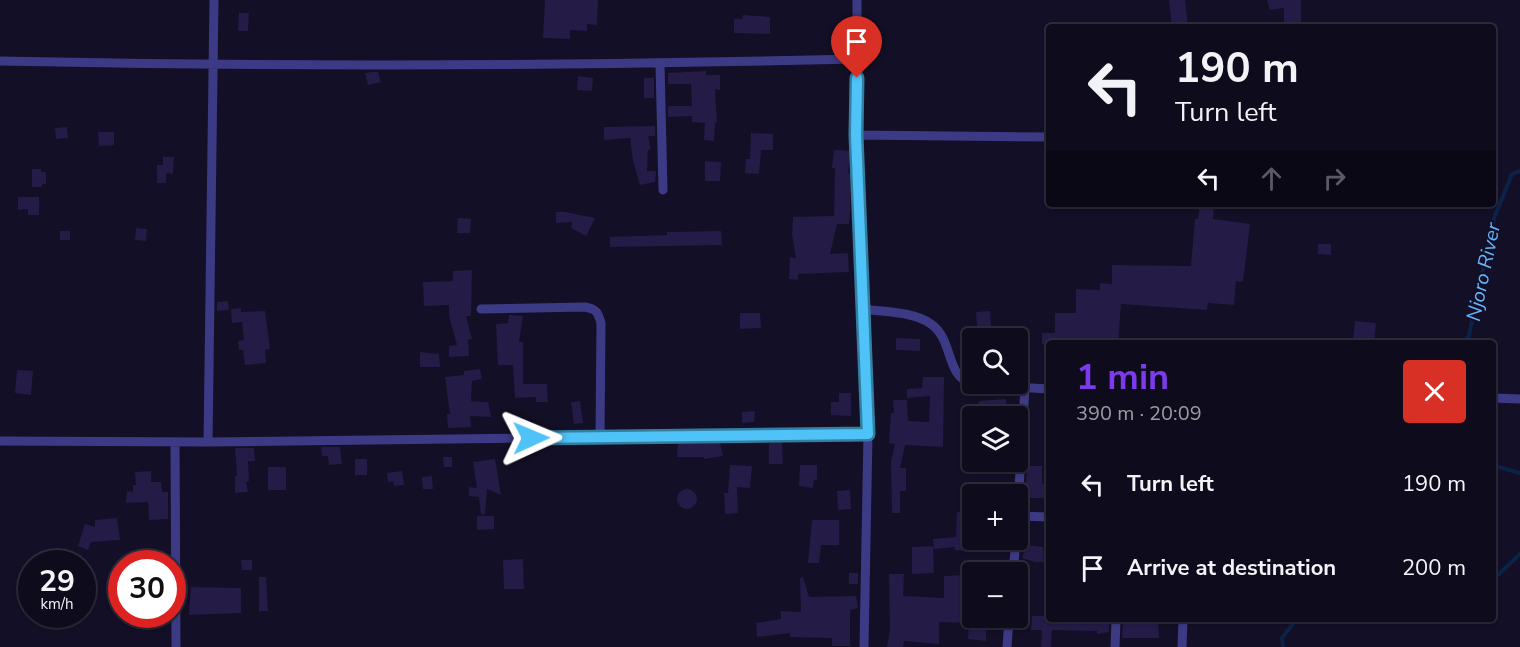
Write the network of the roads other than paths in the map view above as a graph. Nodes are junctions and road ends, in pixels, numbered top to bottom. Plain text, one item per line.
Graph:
1 (214, 0) edge
2 (857, 0) edge
3 (857, 59) junction
4 (0, 61) edge
5 (660, 64) junction
6 (214, 65) junction
7 (856, 135) junction
8 (1046, 137) edge
9 (663, 190) dead end
10 (482, 309) dead end
11 (862, 309) junction
12 (962, 380) edge
13 (1028, 387) edge
14 (1046, 389) edge
15 (1025, 394) edge
16 (1496, 398) edge
17 (1520, 399) edge
18 (868, 434) junction
19 (600, 437) junction
20 (0, 441) edge
21 (175, 442) junction
22 (208, 442) junction
23 (1020, 484) edge
24 (1028, 516) edge
25 (1046, 517) edge
26 (1116, 622) edge
27 (1183, 622) edge
28 (1008, 628) edge
29 (176, 647) edge
30 (864, 647) edge
31 (1007, 647) edge
32 (1115, 647) edge
33 (1182, 647) edge

1 - 6 street
2 - 3 street
3 - 5 street
3 - 7 street
4 - 6 street
5 - 6 street
5 - 9 street
6 - 22 street
7 - 8 street
7 - 11 street
10 - 19 street
11 - 12 street
11 - 18 street
13 - 14 street
15 - 23 street
16 - 17 street
18 - 19 street
18 - 30 street
19 - 22 street
20 - 21 street
21 - 22 street
21 - 29 street
24 - 25 street
26 - 32 street
27 - 33 street
28 - 31 street

